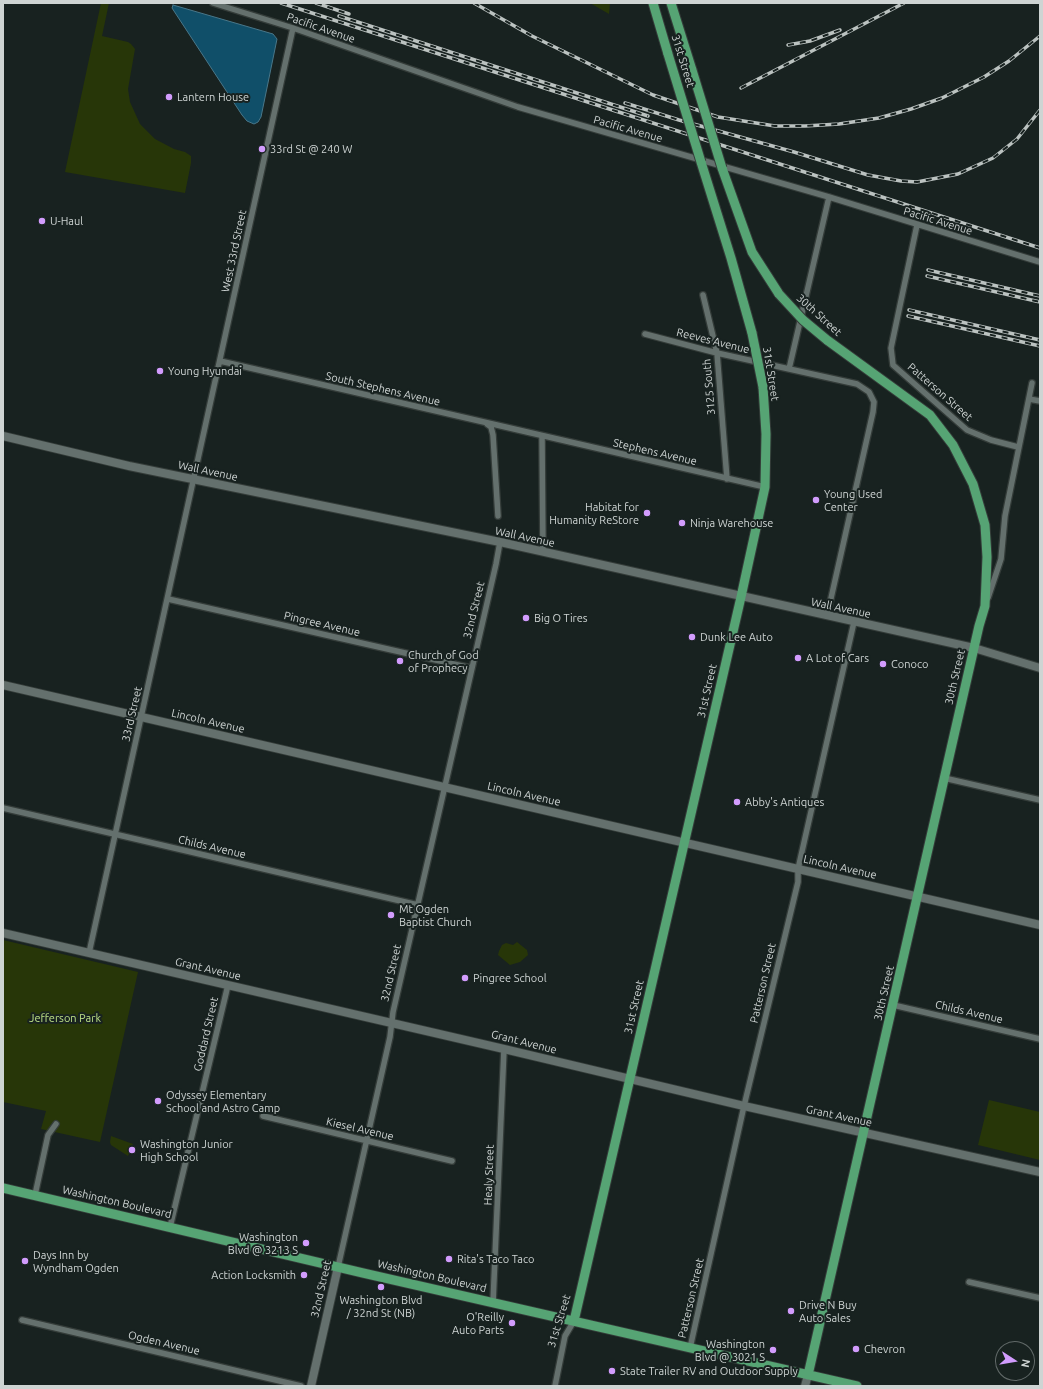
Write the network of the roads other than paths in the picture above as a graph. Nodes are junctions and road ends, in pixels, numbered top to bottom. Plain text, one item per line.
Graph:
1 (214, 3) edge
2 (653, 3) edge
3 (671, 3) edge
4 (293, 28) junction
5 (828, 197) junction
6 (918, 225) junction
7 (1040, 262) edge
8 (703, 295) dead end
9 (645, 334) dead end
10 (716, 353) junction
11 (220, 361) junction
12 (789, 369) junction
13 (1032, 383) dead end
14 (1029, 399) junction
15 (1040, 401) edge
16 (487, 424) junction
17 (3, 436) edge
18 (542, 436) junction
19 (1018, 447) junction
20 (194, 479) junction
21 (727, 479) junction
22 (765, 487) junction
23 (498, 516) dead end
24 (500, 542) junction
25 (543, 552) junction
26 (741, 597) junction
27 (168, 599) junction
28 (985, 606) junction
29 (828, 616) junction
30 (854, 622) junction
31 (974, 648) junction
32 (471, 668) junction
33 (1040, 668) edge
34 (3, 685) edge
35 (141, 717) junction
36 (944, 778) junction
37 (444, 787) junction
38 (1040, 800) edge
39 (3, 808) edge
40 (115, 835) junction
41 (684, 842) junction
42 (798, 869) junction
43 (918, 896) junction
44 (418, 905) junction
45 (1040, 925) edge
46 (3, 933) edge
47 (89, 953) junction
48 (228, 985) junction
49 (893, 1005) junction
50 (392, 1022) junction
51 (1040, 1039) edge
52 (504, 1048) junction
53 (630, 1080) junction
54 (744, 1106) junction
55 (263, 1116) dead end
56 (56, 1124) dead end
57 (864, 1133) junction
58 (367, 1141) junction
59 (452, 1161) dead end
60 (1040, 1172) edge
61 (3, 1188) edge
62 (35, 1195) junction
63 (170, 1227) junction
64 (338, 1266) junction
65 (969, 1282) dead end
66 (1040, 1298) edge
67 (493, 1303) junction
68 (22, 1320) dead end
69 (574, 1321) junction
70 (690, 1348) junction
71 (808, 1375) junction
72 (301, 1386) edge
73 (311, 1386) edge
74 (555, 1386) edge
75 (806, 1386) edge
76 (857, 1386) edge

1 - 4 street, Pacific Avenue
2 - 22 main road, 31st Street, bridge
3 - 28 main road, 30th Street, bridge
4 - 5 street, Pacific Avenue
4 - 11 street, West 33rd Street
5 - 6 street, Pacific Avenue
5 - 12 street, 31st Street
6 - 7 street, Pacific Avenue
6 - 19 street, Patterson Street
8 - 10 street, 3125 South
9 - 10 street, Reeves Avenue
10 - 12 street, Reeves Avenue
10 - 21 street, 3125 South
11 - 16 street, South Stephens Avenue
11 - 20 street, West 33rd Street
12 - 29 street, Reeves Avenue
13 - 14 street, 30th Street
14 - 15 street
14 - 19 street, 30th Street
16 - 18 street, South Stephens Avenue
16 - 23 street
17 - 20 street, Wall Avenue
18 - 21 street, Stephens Avenue
18 - 25 street
19 - 28 street, 30th Street
20 - 24 street, Wall Avenue
20 - 27 street, 33rd Street
21 - 22 street, Stephens Avenue
22 - 26 main road, 31st Street
24 - 25 street, Wall Avenue
24 - 32 street, 32nd Street
25 - 26 street, Wall Avenue
26 - 29 street, Wall Avenue
26 - 41 main road, 31st Street
27 - 32 street, Pingree Avenue
27 - 35 street, 33rd Street
28 - 31 main road, 30th Street
29 - 30 street, Wall Avenue
30 - 31 street, Wall Avenue
30 - 42 street, Patterson Street
31 - 33 street, Wall Avenue
31 - 36 main road, 30th Street
32 - 37 street, 32nd Street
34 - 35 street, Lincoln Avenue
35 - 37 street, Lincoln Avenue
35 - 40 street, 33rd Street
36 - 38 street
36 - 43 main road, 30th Street
37 - 41 street, Lincoln Avenue
37 - 44 street, 32nd Street
39 - 40 street, Childs Avenue
40 - 44 street, Childs Avenue
40 - 47 street, 33rd Street
41 - 42 street, Lincoln Avenue
41 - 53 main road, 31st Street
42 - 43 street, Lincoln Avenue
42 - 54 street, Patterson Street
43 - 45 street, Lincoln Avenue
43 - 49 main road, 30th Street
44 - 50 street, 32nd Street
46 - 47 street, Grant Avenue
47 - 48 street, Grant Avenue
48 - 50 street, Grant Avenue
48 - 63 street, Goddard Street
49 - 51 street, Childs Avenue
49 - 57 main road, 30th Street
50 - 52 street, Grant Avenue
50 - 58 street, 32nd Street
52 - 53 street, Grant Avenue
52 - 67 street, Healy Street
53 - 54 street, Grant Avenue
53 - 69 main road, 31st Street
54 - 57 street, Grant Avenue
54 - 70 street, Patterson Street
55 - 58 street, Kiesel Avenue
56 - 62 street
57 - 60 street, Grant Avenue
57 - 71 main road, 30th Street
58 - 59 street, Kiesel Avenue
58 - 64 street, 32nd Street
61 - 62 main road, Washington Boulevard
62 - 63 main road, Washington Boulevard
63 - 64 main road, Washington Boulevard
64 - 67 main road, Washington Boulevard
64 - 73 street, 32nd Street
65 - 66 street
67 - 69 main road, Washington Boulevard
68 - 72 street, Ogden Avenue
69 - 70 main road, Washington Boulevard
69 - 74 street, 31st Street
70 - 71 main road, Washington Boulevard
71 - 75 street, 30th Street
71 - 76 main road, Washington Boulevard

